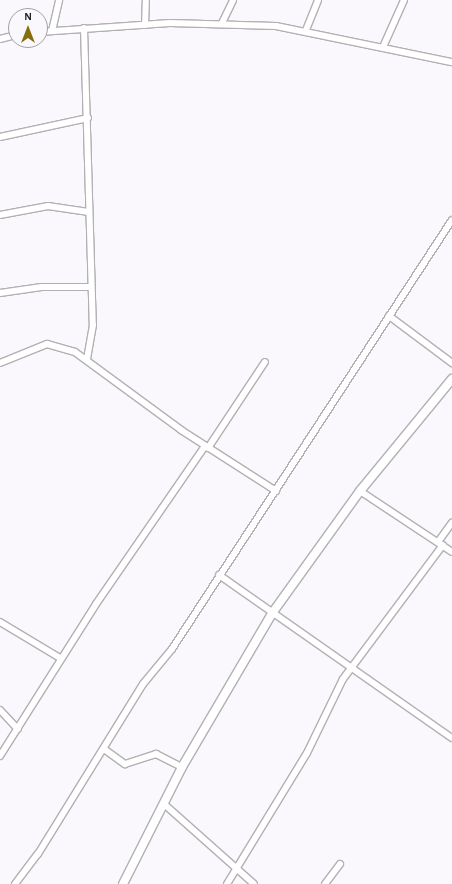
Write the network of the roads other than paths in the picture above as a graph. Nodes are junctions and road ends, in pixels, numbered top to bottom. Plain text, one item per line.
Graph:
1 (59, 0) edge
2 (146, 0) edge
3 (233, 0) edge
4 (318, 0) edge
5 (404, 0) edge
6 (222, 23) junction
7 (145, 24) junction
8 (84, 28) junction
9 (306, 30) junction
10 (48, 31) edge
11 (52, 31) junction
12 (383, 47) junction
13 (452, 62) edge
14 (88, 118) junction
15 (0, 137) edge
16 (89, 212) junction
17 (0, 215) edge
18 (452, 220) edge
19 (91, 288) junction
20 (0, 293) edge
21 (389, 316) junction
22 (87, 358) junction
23 (265, 362) dead end
24 (0, 363) edge
25 (452, 363) edge
26 (452, 379) edge
27 (206, 447) junction
28 (276, 491) junction
29 (360, 491) junction
30 (452, 523) edge
31 (441, 544) junction
32 (452, 552) edge
33 (219, 575) junction
34 (273, 612) junction
35 (0, 622) edge
36 (60, 658) junction
37 (352, 667) junction
38 (0, 710) edge
39 (18, 728) junction
40 (452, 738) edge
41 (104, 749) junction
42 (0, 756) edge
43 (182, 767) junction
44 (164, 804) junction
45 (340, 864) dead end
46 (236, 867) junction
47 (15, 884) edge
48 (123, 884) edge
49 (227, 884) edge
50 (254, 884) edge
51 (325, 884) edge

1 - 11 street
2 - 7 street
3 - 6 street
4 - 9 street
5 - 12 street
6 - 7 street
6 - 9 street
7 - 8 street
8 - 11 street
8 - 14 street
9 - 12 street
10 - 11 street
12 - 13 street
14 - 15 street
14 - 16 street
16 - 17 street
16 - 19 street
18 - 21 street
19 - 20 street
19 - 22 street
21 - 25 street
21 - 28 street
22 - 24 street
22 - 27 street
23 - 27 street
26 - 29 main road
27 - 28 street
27 - 36 street
28 - 33 street
29 - 31 street
29 - 34 main road
30 - 31 street
31 - 32 street
31 - 37 street
33 - 34 street
33 - 41 street
34 - 37 street
34 - 43 main road
35 - 36 street
36 - 39 street
37 - 40 street
37 - 46 street
38 - 39 street
39 - 42 street
41 - 43 street
41 - 47 street
43 - 44 main road
44 - 46 street
44 - 48 main road
45 - 51 street
46 - 49 street
46 - 50 street

